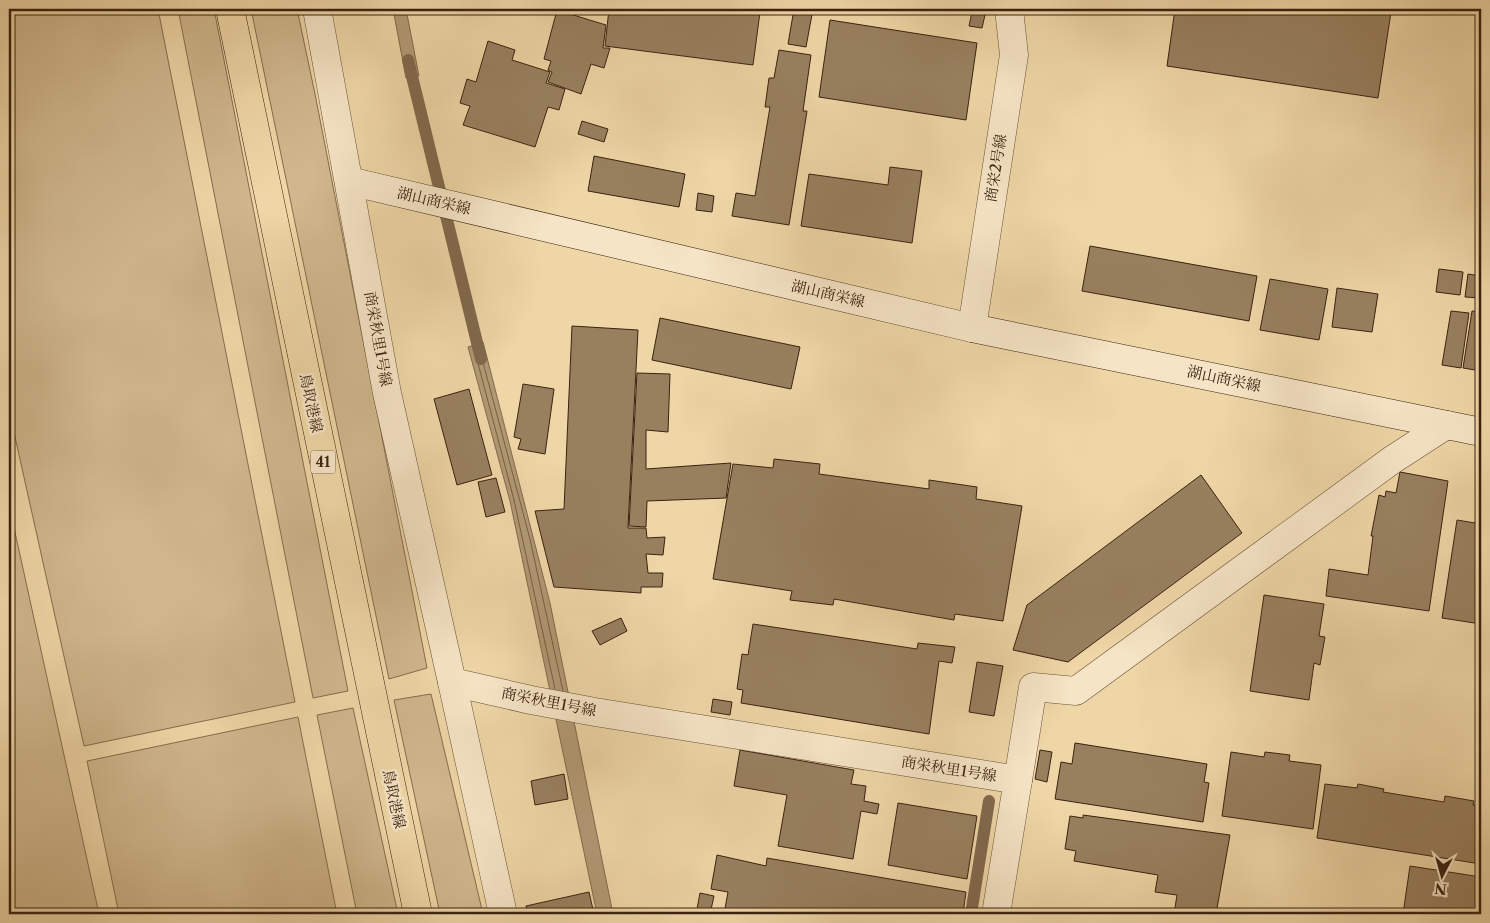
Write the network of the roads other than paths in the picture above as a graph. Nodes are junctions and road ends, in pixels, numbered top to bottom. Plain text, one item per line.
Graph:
1 (230, 9) edge
2 (317, 9) edge
3 (1009, 9) edge
4 (349, 181) junction
5 (972, 328) junction
6 (1446, 425) junction
7 (1481, 432) edge
8 (452, 682) junction
9 (1018, 780) junction
10 (418, 914) edge
11 (503, 914) edge
12 (996, 914) edge

1 - 10 main road, 鳥取港線 / 41
2 - 4 street
3 - 5 street, 商栄2号線
4 - 5 street, 湖山商栄線
4 - 8 street, 商栄秋里1号線
5 - 6 street, 湖山商栄線
6 - 7 street, 湖山商栄線
6 - 9 street
8 - 9 street, 商栄秋里1号線
8 - 11 street
9 - 12 street, 商栄秋里1号線

